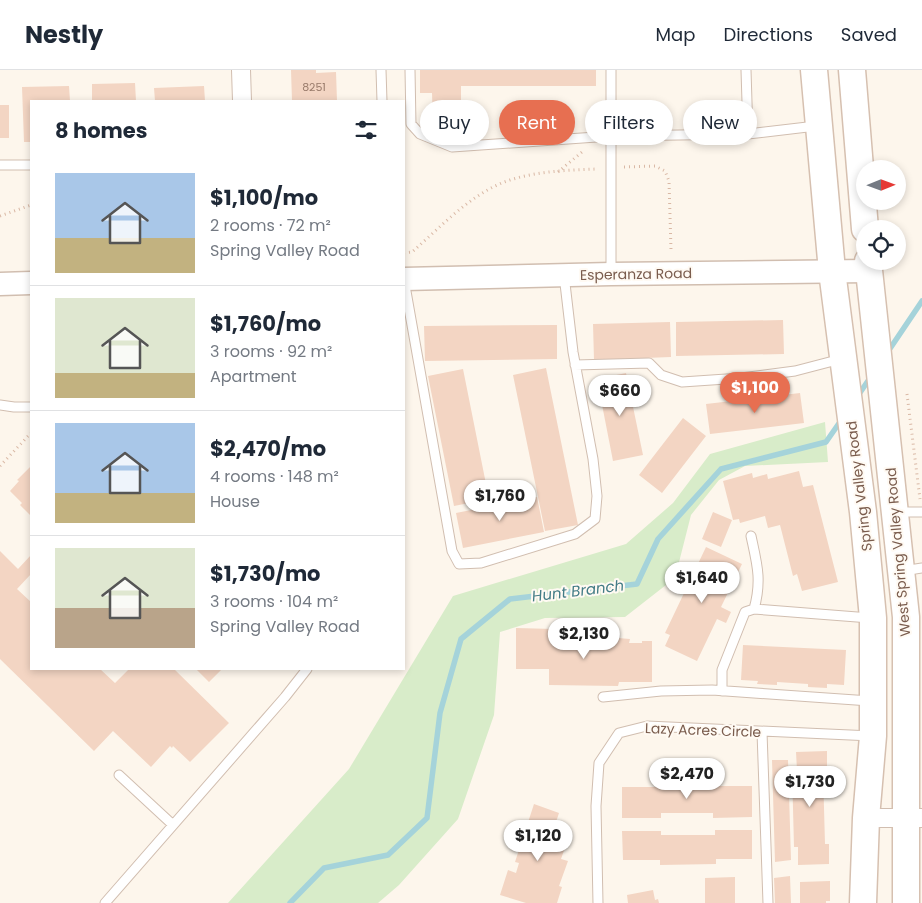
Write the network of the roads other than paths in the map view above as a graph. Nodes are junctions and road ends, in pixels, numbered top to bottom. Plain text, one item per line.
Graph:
1 (241, 70) edge
2 (381, 70) edge
3 (410, 70) edge
4 (611, 70) edge
5 (746, 70) edge
6 (814, 70) edge
7 (852, 70) edge
8 (242, 100) edge
9 (382, 100) edge
10 (611, 100) edge
11 (747, 100) edge
12 (818, 125) junction
13 (757, 133) edge
14 (585, 138) edge
15 (611, 145) edge
16 (0, 165) edge
17 (30, 165) edge
18 (864, 220) edge
19 (856, 268) edge
20 (868, 270) edge
21 (832, 271) junction
22 (611, 274) junction
23 (564, 275) junction
24 (405, 279) edge
25 (30, 283) edge
26 (0, 284) edge
27 (405, 285) edge
28 (844, 359) junction
29 (575, 365) junction
30 (0, 405) edge
31 (30, 407) edge
32 (896, 512) junction
33 (922, 512) edge
34 (751, 536) dead end
35 (912, 570) edge
36 (754, 609) junction
37 (910, 617) junction
38 (873, 618) junction
39 (305, 670) edge
40 (722, 691) junction
41 (603, 697) dead end
42 (872, 701) junction
43 (762, 732) junction
44 (873, 736) junction
45 (119, 775) dead end
46 (866, 818) junction
47 (913, 818) edge
48 (173, 825) junction
49 (105, 903) edge
50 (598, 903) edge
51 (768, 903) edge
52 (863, 903) edge
53 (906, 903) edge

1 - 8 street
2 - 9 lane
3 - 14 lane
4 - 10 lane
5 - 11 lane
6 - 12 main road, Spring Valley Road
7 - 18 main road
12 - 13 lane
12 - 21 main road, Spring Valley Road
15 - 22 lane
16 - 17 lane
19 - 21 street, Esperanza Road
20 - 32 main road, West Spring Valley Road
21 - 22 street, Esperanza Road
21 - 28 main road, Spring Valley Road
22 - 23 street, Esperanza Road
23 - 24 street, Esperanza Road
23 - 29 lane
25 - 26 street
27 - 29 lane
28 - 29 lane
28 - 38 main road, Spring Valley Road
30 - 31 lane
32 - 33 lane
32 - 35 main road, West Spring Valley Road
34 - 36 lane
35 - 37 main road, West Spring Valley Road
36 - 38 lane
36 - 40 lane
37 - 38 main road
37 - 47 main road, West Spring Valley Road
38 - 42 main road, Spring Valley Road
39 - 48 lane
40 - 41 lane
40 - 42 lane
42 - 44 main road, Spring Valley Road
43 - 44 lane, Lazy Acres Circle
43 - 50 lane, Lazy Acres Circle
43 - 51 lane
44 - 46 main road, Spring Valley Road
45 - 48 lane
46 - 47 street
46 - 52 main road, Spring Valley Road
47 - 53 main road, West Spring Valley Road
48 - 49 lane

